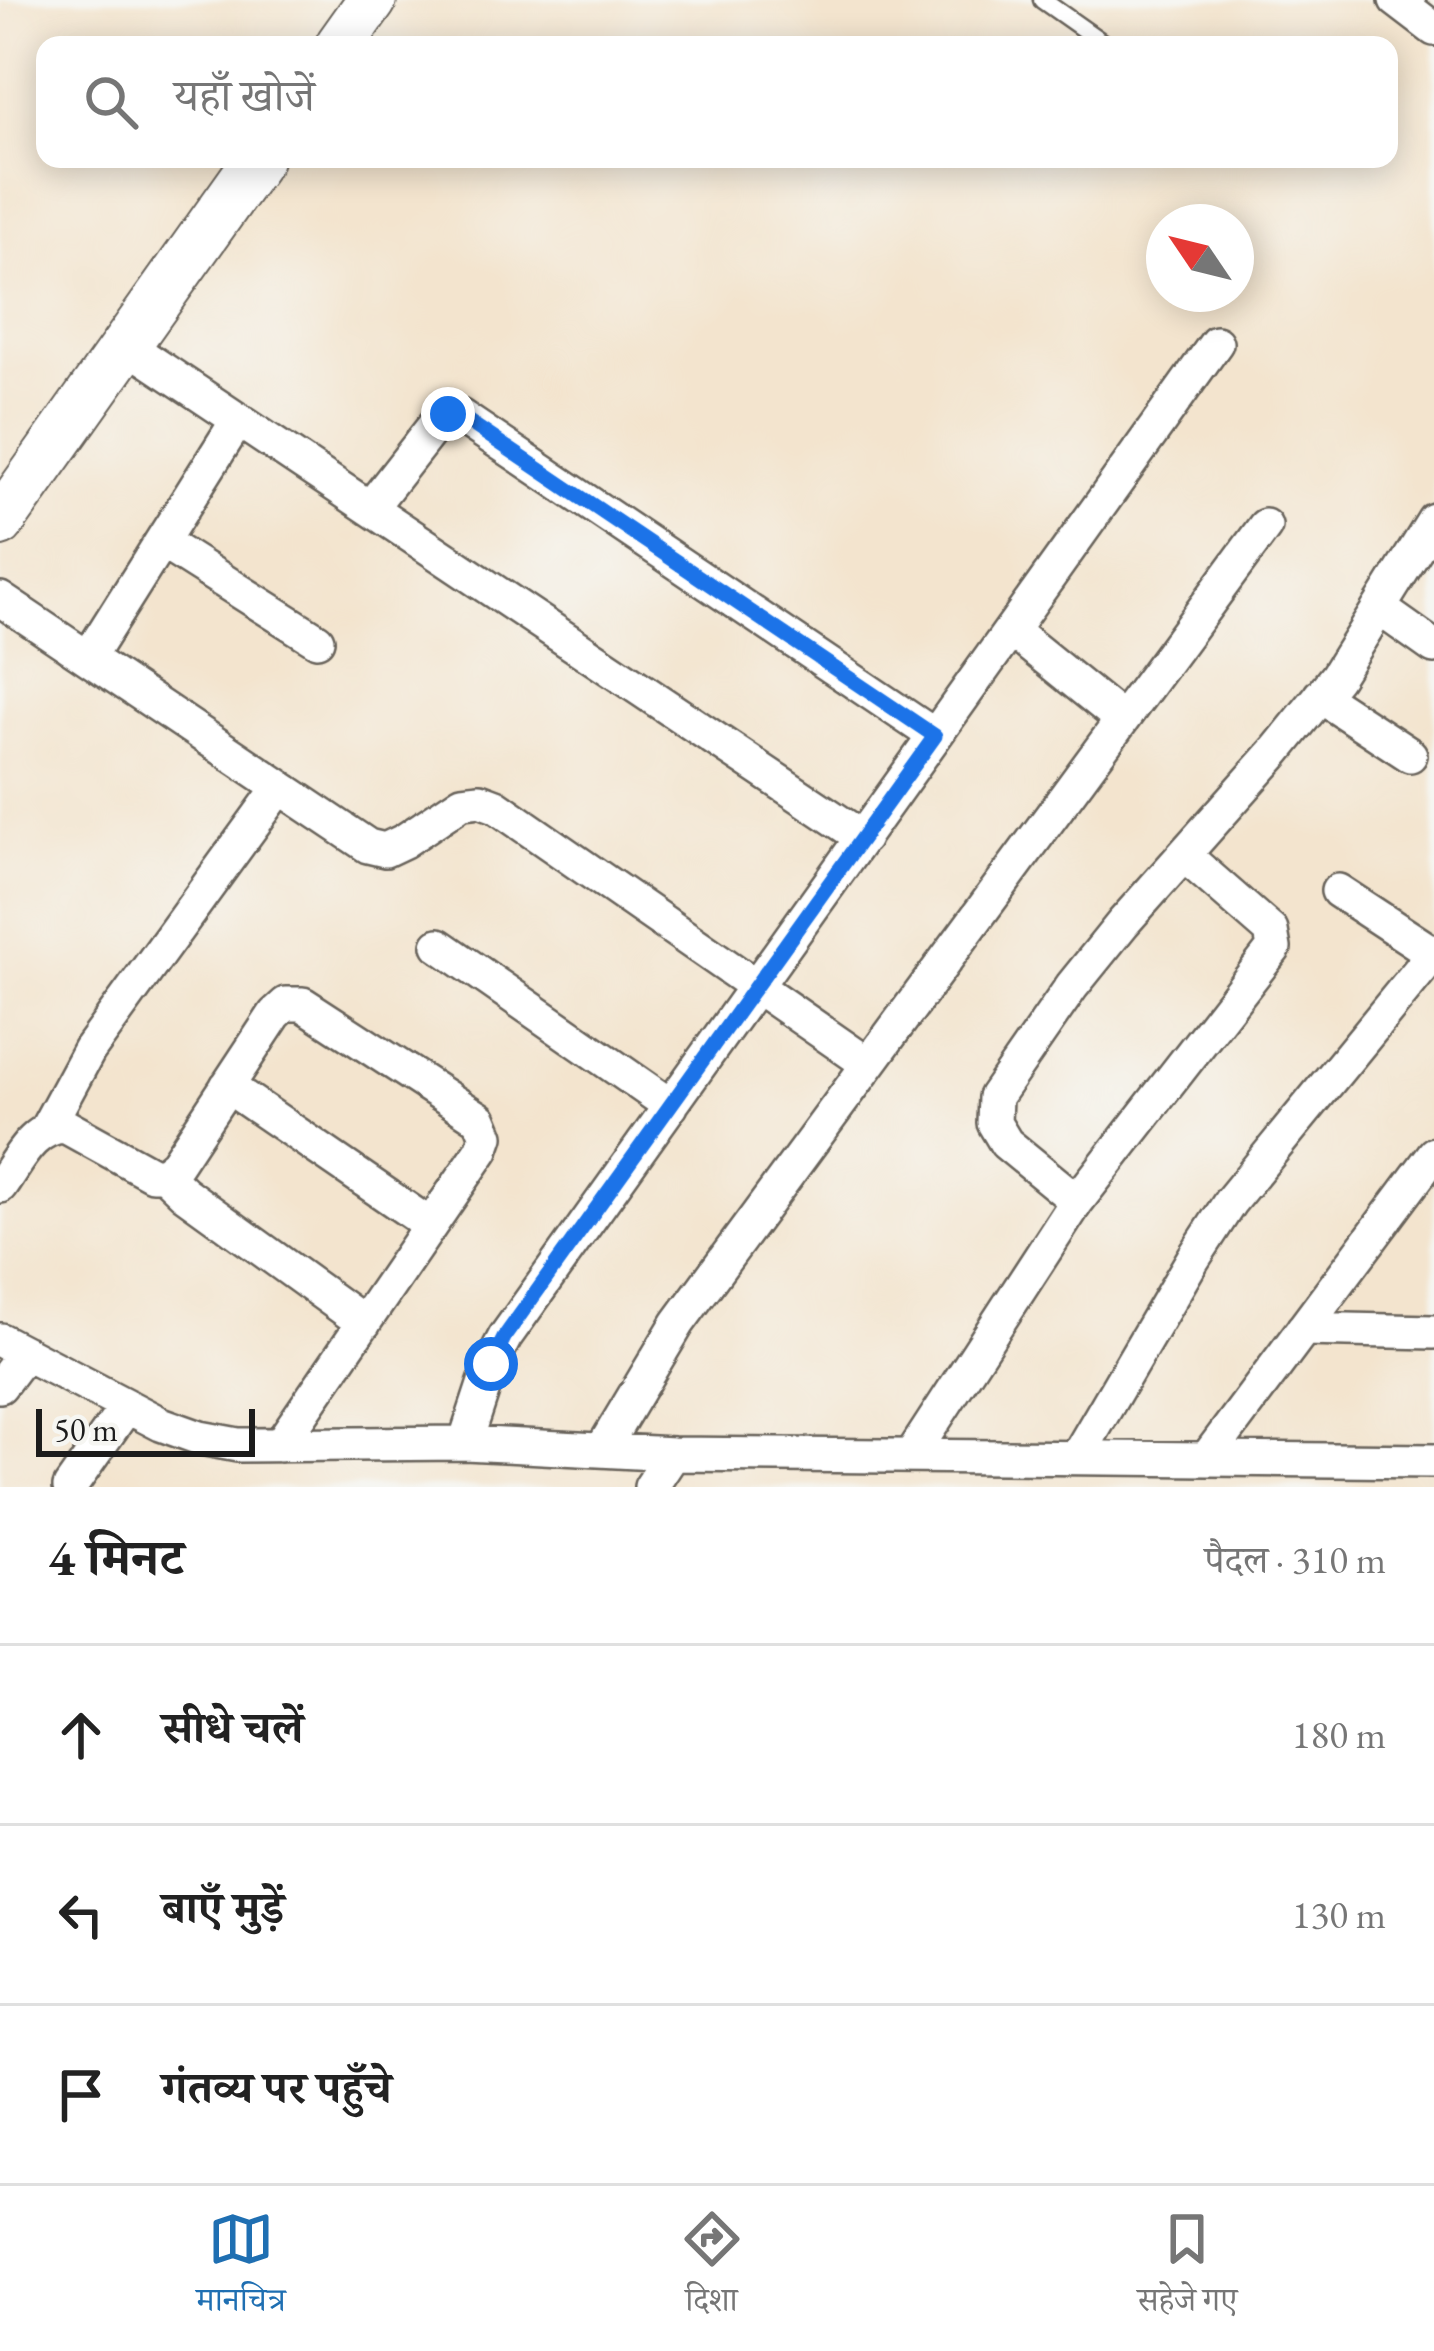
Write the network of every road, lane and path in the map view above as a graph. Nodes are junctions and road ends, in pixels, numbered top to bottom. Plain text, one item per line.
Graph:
1 (372, 0) edge
2 (1042, 0) edge
3 (1396, 0) edge
4 (1434, 28) edge
5 (346, 36) edge
6 (1093, 36) edge
7 (253, 168) edge
8 (1216, 343) dead end
9 (126, 345) junction
10 (238, 420) junction
11 (370, 508) junction
12 (1434, 520) edge
13 (0, 522) edge
14 (1265, 526) dead end
15 (162, 542) junction
16 (0, 599) edge
17 (1379, 608) junction
18 (1011, 630) junction
19 (317, 640) dead end
20 (1434, 647) edge
21 (88, 658) junction
22 (1320, 696) junction
23 (1121, 719) junction
24 (935, 736) junction
25 (1410, 755) dead end
26 (280, 787) junction
27 (862, 838) junction
28 (1185, 856) junction
29 (1338, 891) dead end
30 (439, 945) dead end
31 (1434, 953) edge
32 (757, 986) junction
33 (868, 1064) junction
34 (227, 1087) junction
35 (671, 1106) junction
36 (48, 1126) junction
37 (1432, 1160) edge
38 (164, 1174) junction
39 (0, 1186) edge
40 (1077, 1201) junction
41 (430, 1225) junction
42 (364, 1323) junction
43 (1303, 1329) junction
44 (1434, 1332) edge
45 (13, 1346) edge
46 (0, 1386) edge
47 (128, 1406) junction
48 (465, 1443) junction
49 (280, 1445) junction
50 (602, 1450) junction
51 (673, 1454) junction
52 (911, 1456) junction
53 (1077, 1457) junction
54 (1207, 1458) junction
55 (1434, 1460) edge
56 (70, 1487) edge
57 (651, 1487) edge

1 - 5 main road
2 - 6 lane
3 - 4 street
7 - 9 main road
8 - 18 street
9 - 10 street
9 - 13 main road
10 - 11 street
10 - 15 street
11 - 24 street
11 - 27 street
12 - 17 street
14 - 23 street
15 - 19 street
15 - 21 street
16 - 21 street
17 - 20 street
17 - 22 street
18 - 23 street
18 - 24 street
21 - 26 street
22 - 25 street
22 - 28 street
23 - 33 street
24 - 27 street
26 - 32 street
26 - 36 street
27 - 32 street
28 - 40 street
28 - 40 street
29 - 31 street
30 - 35 street
31 - 53 street
32 - 33 street
32 - 35 street
33 - 50 street
34 - 38 street
34 - 41 street
34 - 41 street
35 - 48 street
36 - 38 street
36 - 39 street
37 - 43 street
38 - 42 street
40 - 52 street
41 - 42 street
42 - 49 street
43 - 44 street
43 - 54 street
45 - 46 street
45 - 47 street
47 - 49 street
47 - 56 street
48 - 49 street
48 - 50 street
50 - 51 street
51 - 52 street
51 - 57 street
52 - 53 street
53 - 54 street
54 - 55 street

